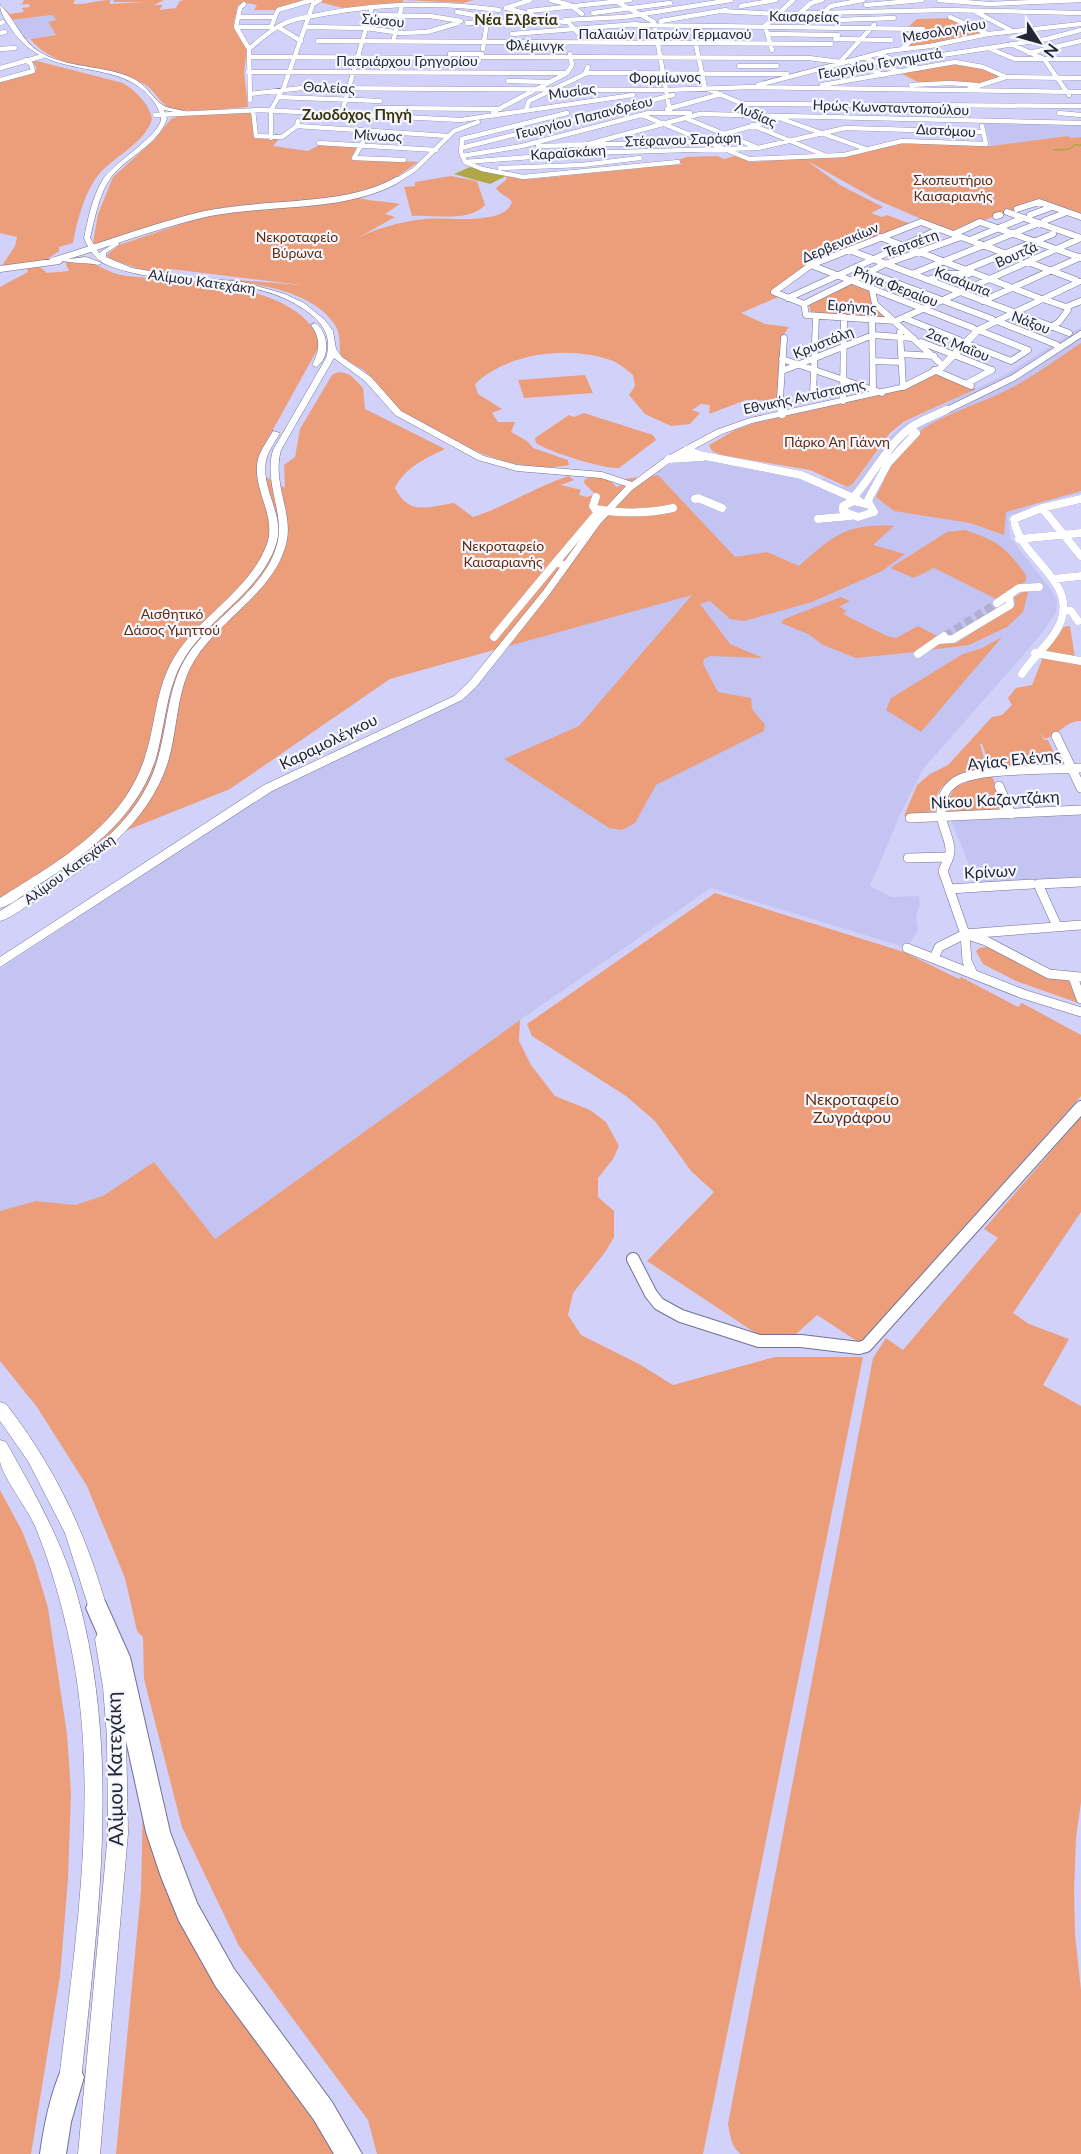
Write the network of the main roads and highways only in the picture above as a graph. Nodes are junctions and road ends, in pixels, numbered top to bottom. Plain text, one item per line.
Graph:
1 (0, 7) edge
2 (1, 21) edge
3 (26, 50) junction
4 (41, 57) junction
5 (160, 114) junction
6 (78, 241) junction
7 (116, 244) road end
8 (107, 245) road end
9 (88, 250) junction
10 (101, 262) junction
11 (1080, 281) edge
12 (333, 350) junction
13 (944, 356) junction
14 (323, 365) junction
15 (933, 370) junction
16 (362, 374) junction
17 (629, 481) junction
18 (0, 904) edge
19 (0, 917) edge
20 (0, 963) edge
21 (0, 1409) edge
22 (0, 1447) edge
23 (97, 1608) junction
24 (71, 2077) junction
25 (53, 2154) edge
26 (62, 2154) edge
27 (89, 2154) edge
28 (349, 2154) edge

1 - 4 main road
2 - 3 main road
3 - 4 main road
3 - 4 main road
4 - 5 main road
5 - 5 main road
5 - 6 main road
5 - 9 main road
6 - 9 main road, Αλίμου Κατεχάκη
6 - 10 main road
7 - 10 main road
8 - 9 main road
9 - 10 main road, Αλίμου Κατεχάκη
10 - 12 main road, Αλίμου Κατεχάκη
10 - 14 main road, Αλίμου Κατεχάκη
11 - 13 main road, Εθνικής Αντίστασης
12 - 14 main road, Αλίμου Κατεχάκη
12 - 16 main road
13 - 15 main road, Εθνικής Αντίστασης
13 - 15 main road, Εθνικής Αντίστασης
14 - 16 main road
14 - 18 main road, Αλίμου Κατεχάκη
14 - 19 main road, Αλίμου Κατεχάκη
15 - 17 main road, Εθνικής Αντίστασης
16 - 17 main road
17 - 20 main road, Καραμολέγκου
21 - 23 main road, Αλίμου Κατεχάκη
22 - 24 main road, Αλίμου Κατεχάκη
23 - 27 main road, Αλίμου Κατεχάκη
23 - 28 highway
24 - 25 highway
24 - 26 main road, Αλίμου Κατεχάκη

